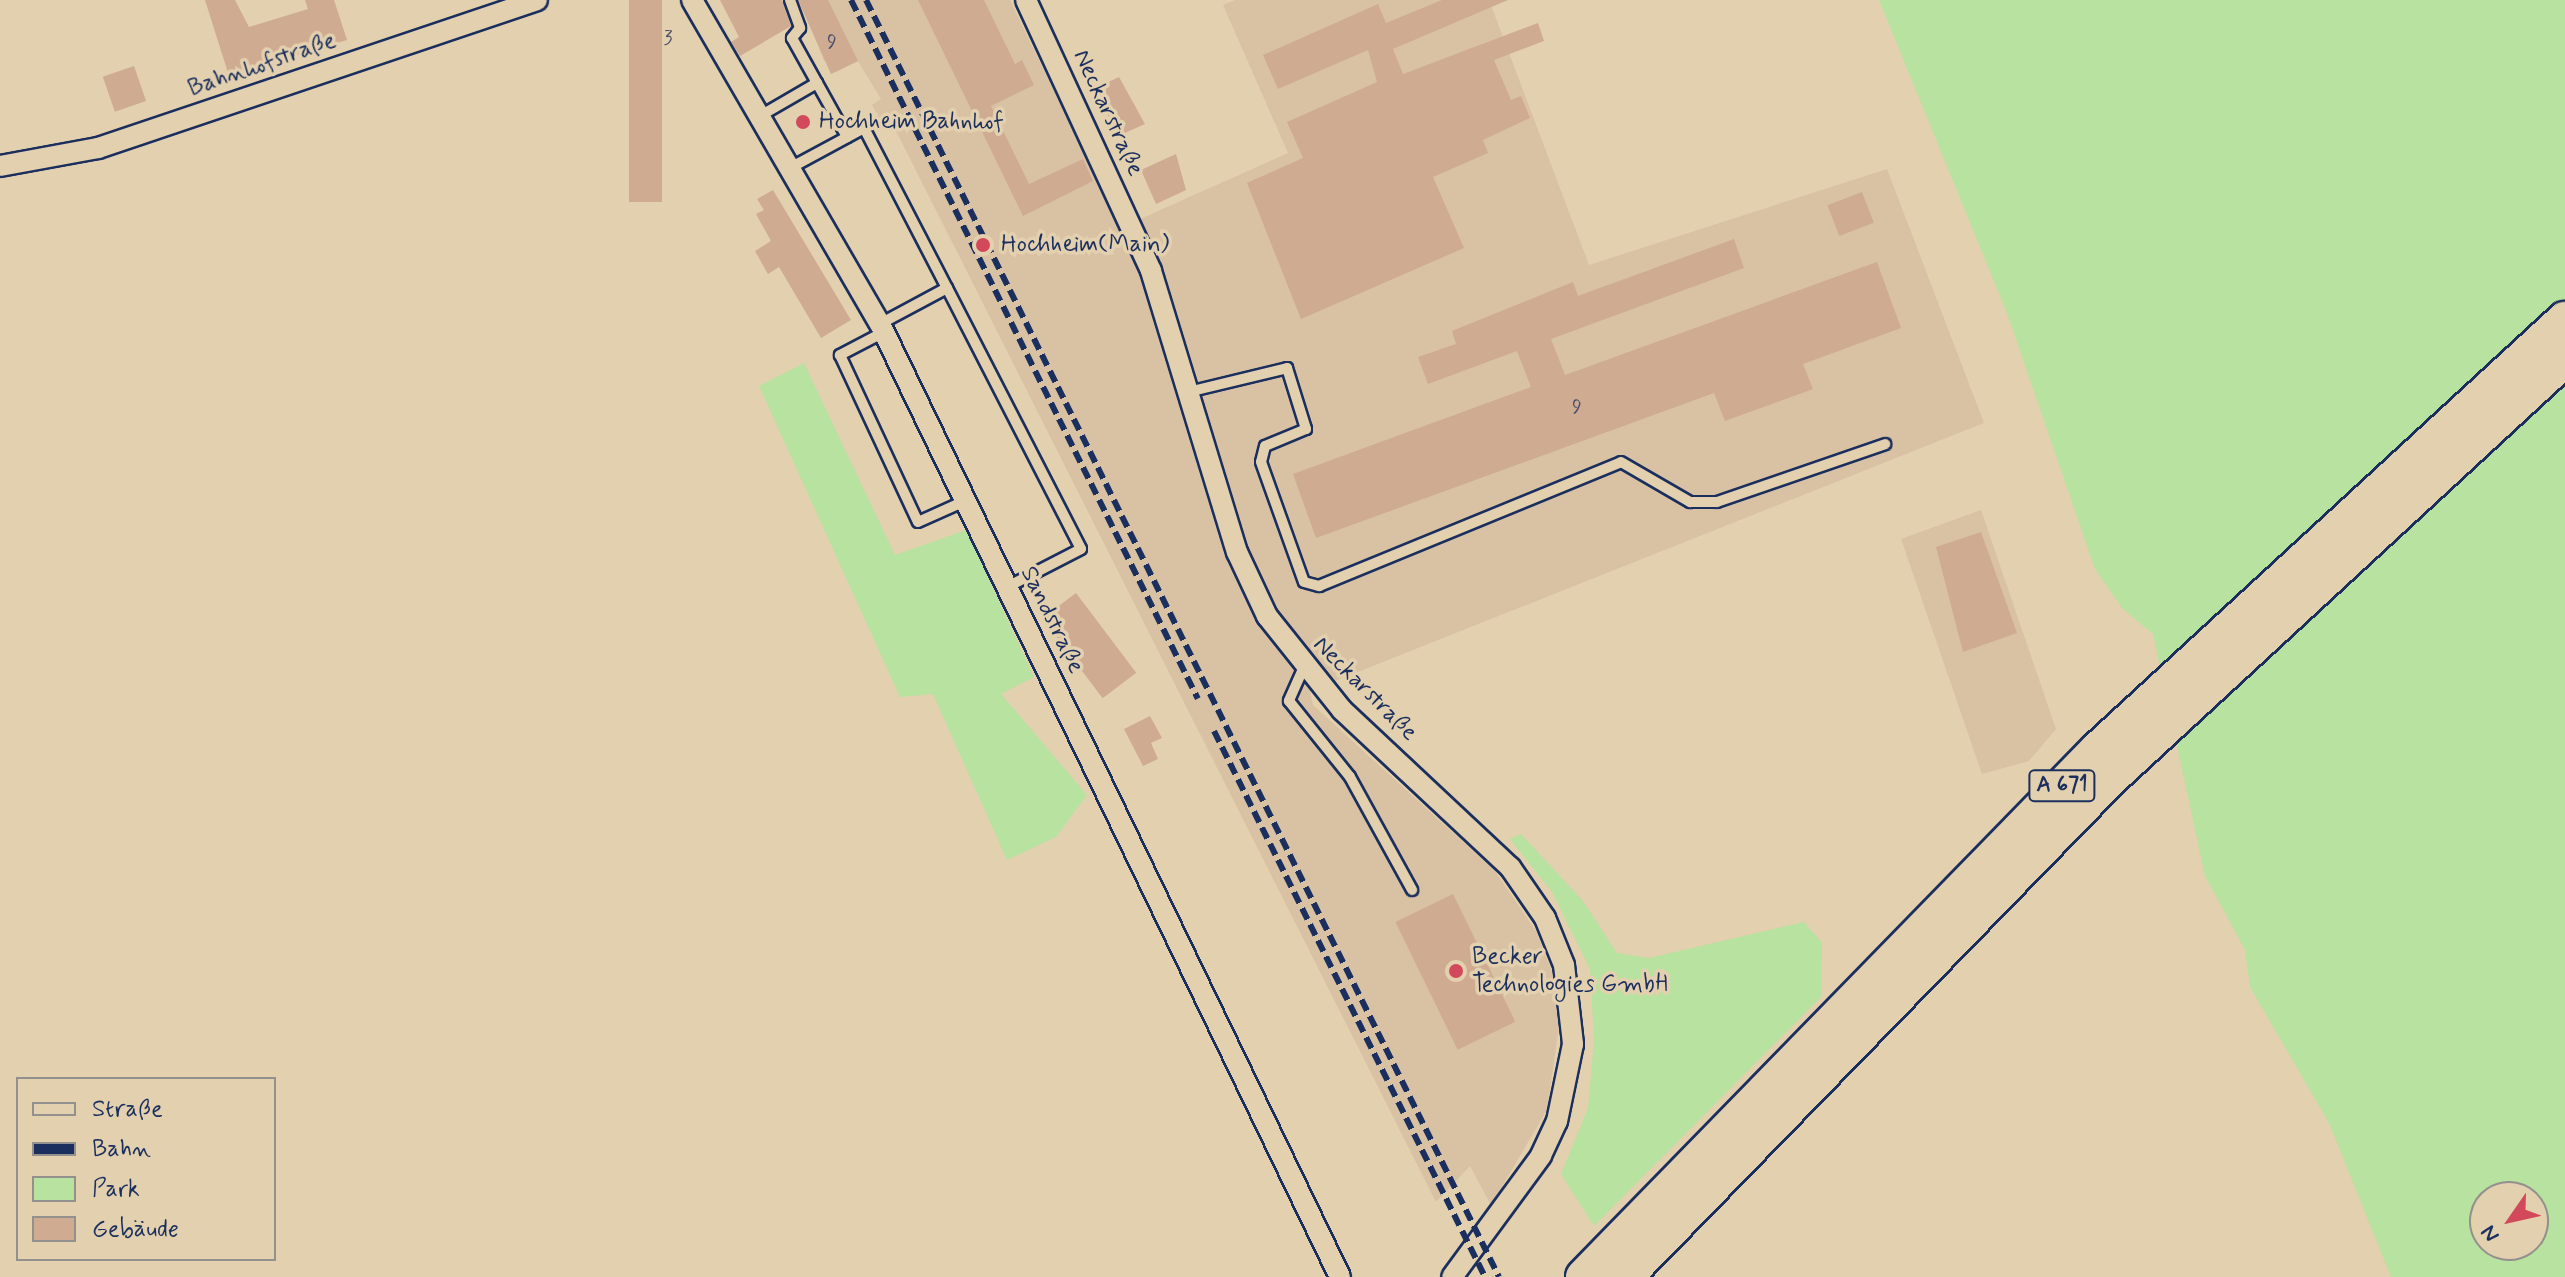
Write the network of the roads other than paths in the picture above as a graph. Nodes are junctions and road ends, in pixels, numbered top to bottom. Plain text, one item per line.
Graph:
1 (537, 0) edge
2 (692, 0) edge
3 (790, 0) edge
4 (1026, 0) edge
5 (817, 83) junction
6 (760, 116) junction
7 (847, 137) junction
8 (0, 166) edge
9 (790, 168) junction
10 (947, 288) junction
11 (2565, 320) edge
12 (882, 328) junction
13 (2565, 358) edge
14 (1188, 392) junction
15 (1885, 444) dead end
16 (965, 501) junction
17 (1007, 587) junction
18 (1303, 669) junction
19 (1412, 890) dead end
20 (1340, 1276) edge
21 (1452, 1277) edge
22 (1584, 1277) edge
23 (1624, 1277) edge

1 - 8 street, Bahnhofstraße
2 - 6 street, Sandstraße
3 - 5 lane
4 - 14 street, Neckarstraße
5 - 6 lane
5 - 7 lane
6 - 9 street, Sandstraße
7 - 9 lane
7 - 10 lane
9 - 12 street, Sandstraße
10 - 12 lane
10 - 17 lane
11 - 22 highway, A 671
12 - 16 street, Sandstraße
12 - 16 lane
13 - 23 highway, A 671
14 - 15 lane
14 - 18 street, Neckarstraße
16 - 17 street, Sandstraße
17 - 20 street, Sandstraße
18 - 19 lane
18 - 21 street, Neckarstraße

